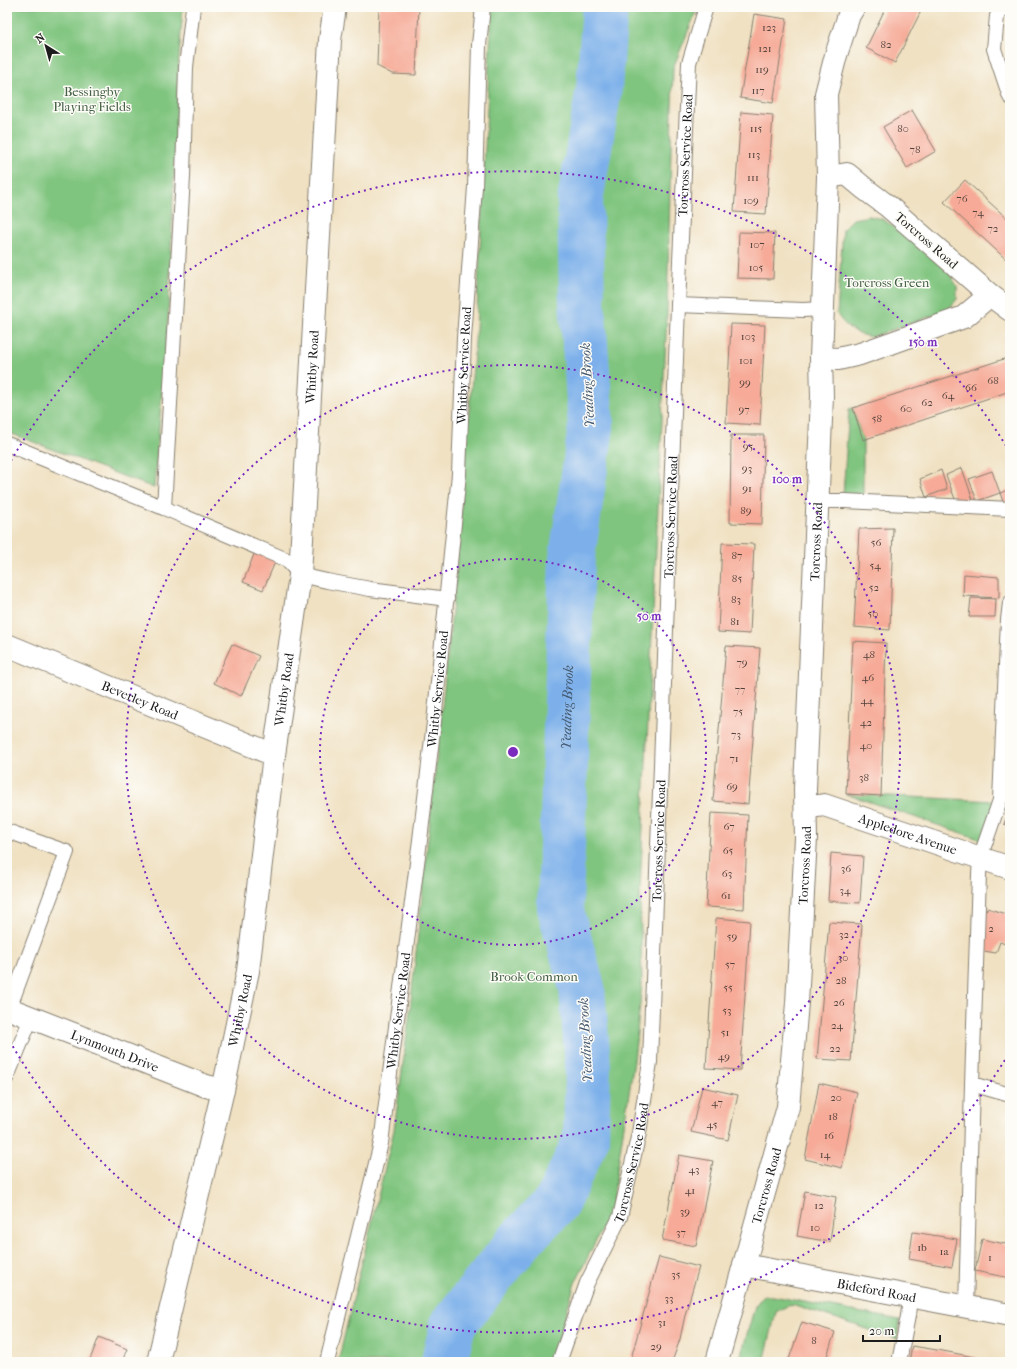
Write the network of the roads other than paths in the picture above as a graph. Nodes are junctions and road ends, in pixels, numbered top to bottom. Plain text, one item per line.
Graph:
1 (193, 7) edge
2 (335, 7) edge
3 (483, 7) edge
4 (706, 7) edge
5 (854, 7) edge
6 (1004, 7) edge
7 (1010, 97) edge
8 (828, 177) junction
9 (990, 295) junction
10 (678, 305) junction
11 (823, 309) junction
12 (1010, 310) edge
13 (821, 358) junction
14 (7, 444) edge
15 (818, 501) junction
16 (164, 508) junction
17 (1010, 509) edge
18 (300, 575) junction
19 (447, 599) junction
20 (1010, 603) edge
21 (1009, 620) edge
22 (7, 645) edge
23 (274, 755) junction
24 (806, 808) junction
25 (7, 831) edge
26 (980, 858) junction
27 (1010, 868) edge
28 (8, 1008) edge
29 (31, 1018) junction
30 (7, 1077) edge
31 (972, 1084) junction
32 (223, 1090) junction
33 (1010, 1095) edge
34 (744, 1265) junction
35 (910, 1296) junction
36 (966, 1307) junction
37 (1010, 1316) edge
38 (158, 1362) edge
39 (328, 1362) edge
40 (559, 1362) edge
41 (717, 1362) edge
42 (899, 1362) edge

1 - 16 lane
2 - 18 street, Whitby Road
3 - 19 lane, Whitby Service Road
4 - 10 lane, Torcross Service Road
5 - 8 street, Torcross Road
6 - 7 lane
8 - 9 street, Torcross Road
8 - 11 street, Torcross Road
9 - 12 street, Torcross Road
9 - 13 street
10 - 11 lane
10 - 40 lane, Torcross Service Road
11 - 13 street, Torcross Road
13 - 15 street, Torcross Road
14 - 16 lane
15 - 17 lane
15 - 24 street, Torcross Road
16 - 18 lane
18 - 19 lane
18 - 23 street, Whitby Road
19 - 39 lane, Whitby Service Road
20 - 21 lane
21 - 26 lane
22 - 23 street, Beverley Road
23 - 32 street, Whitby Road
24 - 26 street, Appledore Avenue
24 - 34 street, Torcross Road
25 - 28 lane
26 - 27 street, Appledore Avenue
26 - 31 lane
28 - 29 street, Lynmouth Drive
29 - 30 lane
29 - 32 street, Lynmouth Drive
31 - 33 lane
31 - 36 lane
32 - 38 street, Whitby Road
34 - 35 street, Bideford Road
34 - 41 street, Torcross Road
35 - 36 street, Bideford Road
35 - 42 lane
36 - 37 street, Bideford Road

